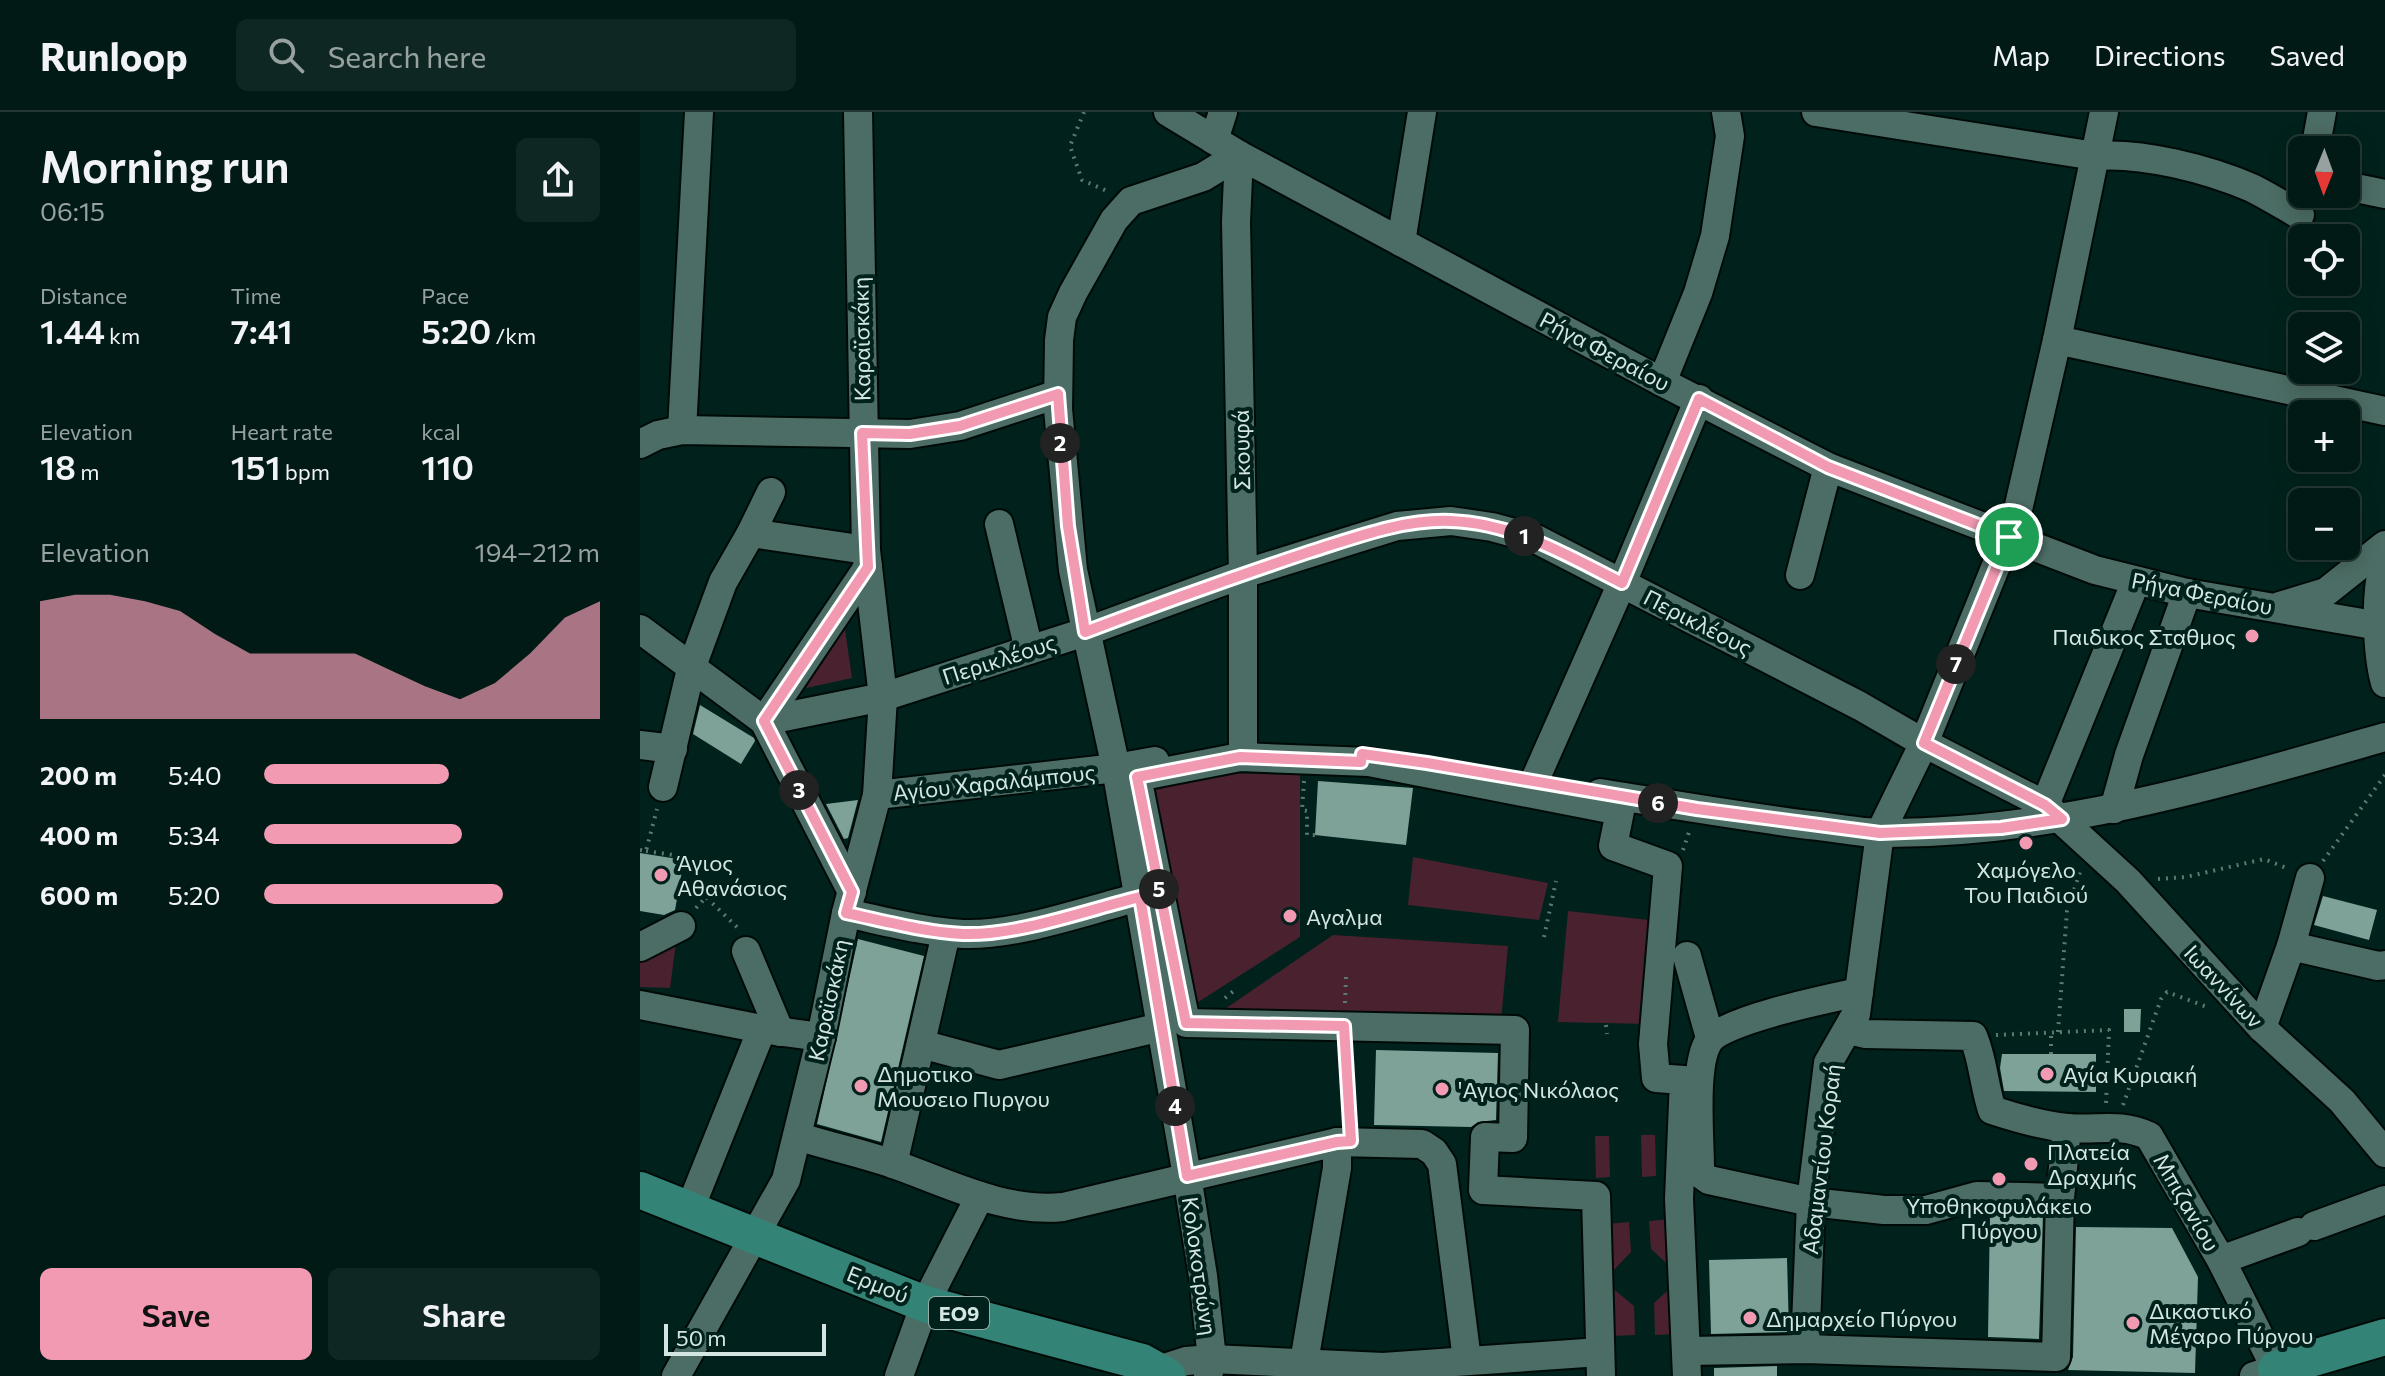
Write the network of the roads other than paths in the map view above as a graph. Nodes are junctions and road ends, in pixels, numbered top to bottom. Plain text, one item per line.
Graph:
1 (699, 112) edge
2 (858, 112) edge
3 (1223, 112) edge
4 (1422, 112) edge
5 (1726, 112) edge
6 (1816, 112) edge
7 (2104, 112) edge
8 (2322, 112) edge
9 (1170, 113) edge
10 (2318, 136) edge
11 (1214, 140) junction
12 (1239, 155) junction
13 (2095, 156) junction
14 (2360, 189) edge
15 (2385, 194) edge
16 (2300, 215) dead end
17 (1401, 242) junction
18 (2057, 340) junction
19 (1662, 382) junction
20 (1058, 394) junction
21 (1699, 399) junction
22 (2385, 411) edge
23 (682, 430) junction
24 (862, 433) junction
25 (640, 444) edge
26 (1828, 467) junction
27 (771, 492) dead end
28 (999, 524) dead end
29 (751, 533) junction
30 (2009, 537) junction
31 (2385, 545) edge
32 (867, 558) junction
33 (2385, 562) edge
34 (1243, 574) junction
35 (1800, 575) dead end
36 (2136, 581) junction
37 (1622, 583) junction
38 (2187, 593) junction
39 (2274, 608) junction
40 (2382, 627) edge
41 (640, 629) edge
42 (1085, 632) junction
43 (1029, 650) junction
44 (691, 669) junction
45 (2385, 683) edge
46 (883, 697) junction
47 (764, 721) junction
48 (2385, 737) edge
49 (1924, 743) junction
50 (640, 745) edge
51 (1243, 746) junction
52 (673, 749) junction
53 (1116, 768) junction
54 (1534, 782) junction
55 (663, 787) road end
56 (877, 795) junction
57 (2114, 809) junction
58 (2053, 812) junction
59 (1880, 833) junction
60 (2310, 878) road end
61 (1140, 897) junction
62 (849, 903) junction
63 (681, 926) road end
64 (945, 938) dead end
65 (742, 939) road end
66 (2291, 946) junction
67 (640, 947) edge
68 (1687, 956) dead end
69 (2385, 965) edge
70 (1859, 992) junction
71 (640, 1005) edge
72 (1161, 1027) junction
73 (2262, 1028) junction
74 (771, 1030) junction
75 (1849, 1030) junction
76 (821, 1037) junction
77 (1710, 1038) junction
78 (921, 1044) junction
79 (2067, 1128) junction
80 (800, 1137) dead end
81 (1344, 1141) junction
82 (2385, 1153) edge
83 (893, 1164) junction
84 (1187, 1176) junction
85 (640, 1190) edge
86 (980, 1196) junction
87 (2060, 1198) junction
88 (2385, 1200) edge
89 (1811, 1202) junction
90 (689, 1211) junction
91 (756, 1235) junction
92 (2221, 1260) junction
93 (925, 1304) junction
94 (2385, 1337) edge
95 (1805, 1349) junction
96 (1467, 1360) junction
97 (1304, 1362) junction
98 (1686, 1363) edge
99 (1600, 1364) edge
100 (1976, 1366) edge
101 (2057, 1366) edge
102 (1210, 1367) edge
103 (1163, 1373) edge
104 (2270, 1374) edge
105 (676, 1376) edge
106 (899, 1376) edge

1 - 23 street
2 - 24 street, Καραϊσκάκη
3 - 11 street
4 - 17 street
5 - 19 street
6 - 13 street
7 - 13 street, Αδαμαντίου Κοραή
8 - 10 street
9 - 11 street, Ρήγα Φεραίου
11 - 12 street, Ρήγα Φεραίου
12 - 17 street, Ρήγα Φεραίου
12 - 20 street, Κολοκοτρώνη
12 - 34 street, Σκουφά
13 - 16 street
13 - 18 street, Αδαμαντίου Κοραή
14 - 15 street
17 - 19 street, Ρήγα Φεραίου
18 - 22 street
18 - 30 street, Αδαμαντίου Κοραή
19 - 21 street, Ρήγα Φεραίου
20 - 24 street
20 - 42 street, Κολοκοτρώνη
21 - 26 street, Ρήγα Φεραίου
21 - 37 street
23 - 24 street
23 - 25 street
24 - 32 street, Καραϊσκάκη
26 - 30 street, Ρήγα Φεραίου
26 - 35 street
27 - 29 street
28 - 43 street
29 - 32 street
29 - 44 street
30 - 36 street, Ρήγα Φεραίου
30 - 49 street, Αδαμαντίου Κοραή
31 - 39 street
32 - 46 street, Καραϊσκάκη
32 - 47 street
33 - 40 street
34 - 37 street, Περικλέους
34 - 42 street, Περικλέους
34 - 51 street, Σκουφά
36 - 38 street, Ρήγα Φεραίου
36 - 58 street
37 - 49 street, Περικλέους
37 - 54 street
38 - 39 street, Ρήγα Φεραίου
38 - 57 street
39 - 40 street, Ρήγα Φεραίου
40 - 45 street
41 - 44 street
42 - 43 street, Περικλέους
42 - 53 street, Κολοκοτρώνη
43 - 46 street, Περικλέους
44 - 47 street
44 - 52 street
46 - 47 street, Περικλέους
46 - 56 street, Καραϊσκάκη
47 - 62 street
48 - 57 street
49 - 58 street, Περικλέους
49 - 59 street, Αδαμαντίου Κοραή
50 - 52 street
51 - 53 street, Αγίου Χαραλάμπους
51 - 54 street, Αγίου Χαραλάμπους
52 - 55 street
53 - 56 street, Αγίου Χαραλάμπους
53 - 61 street, Κολοκοτρώνη
54 - 59 street, Αγίου Χαραλάμπους
56 - 62 street, Καραϊσκάκη
57 - 58 street
58 - 59 street, Αγίου Χαραλάμπους
58 - 73 street, Ιωαννίνων
59 - 70 street, Αδαμαντίου Κοραή
60 - 66 street
61 - 62 street
61 - 72 street, Κολοκοτρώνη
62 - 76 street, Καραϊσκάκη
63 - 67 street
64 - 78 street
65 - 74 street
66 - 69 street
66 - 73 street
68 - 77 street
70 - 75 street, Αδαμαντίου Κοραή
70 - 77 street
71 - 74 street
72 - 78 street
72 - 84 street, Κολοκοτρώνη
73 - 82 street, Ιωαννίνων
74 - 76 street
74 - 90 street
75 - 79 street, Μπιζανίου
75 - 89 street, Αδαμαντίου Κοραή
76 - 91 street, Καραϊσκάκη
77 - 89 street
78 - 83 street
79 - 87 street
79 - 92 street, Μπιζανίου
80 - 83 street
81 - 84 street
81 - 96 street
81 - 97 street
83 - 86 street
84 - 86 street
84 - 102 street, Κολοκοτρώνη
85 - 90 main road, Ερμού / ΕΟ9
86 - 93 street
87 - 89 street
87 - 101 street
88 - 92 street
89 - 95 street, Αδαμαντίου Κοραή
90 - 91 main road, Ερμού / ΕΟ9
91 - 93 main road, Ερμού / ΕΟ9
91 - 105 street, Καραϊσκάκη
92 - 104 street, Μπιζανίου
93 - 103 main road, Ερμού / ΕΟ9
93 - 106 street
94 - 104 main road
95 - 98 street
95 - 100 street
96 - 97 street
96 - 99 street
97 - 102 street
98 - 99 street
100 - 101 street
102 - 103 street

